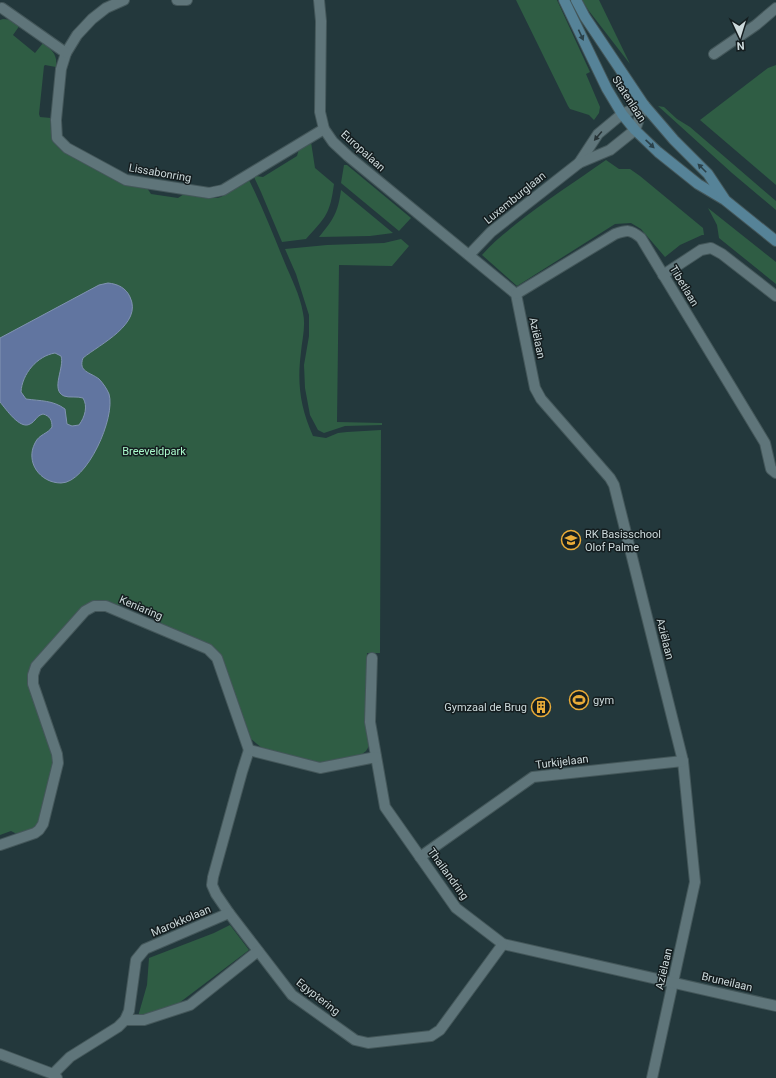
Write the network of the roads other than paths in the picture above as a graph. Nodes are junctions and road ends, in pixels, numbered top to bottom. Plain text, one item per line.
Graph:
1 (124, 0) edge
2 (177, 0) edge
3 (187, 0) edge
4 (319, 0) edge
5 (564, 0) edge
6 (576, 0) edge
7 (1, 6) edge
8 (776, 8) edge
9 (66, 53) junction
10 (714, 54) dead end
11 (644, 105) junction
12 (622, 114) junction
13 (324, 129) junction
14 (634, 130) junction
15 (578, 163) junction
16 (726, 200) junction
17 (776, 241) edge
18 (469, 255) junction
19 (663, 275) junction
20 (516, 294) junction
21 (776, 296) edge
22 (776, 472) edge
23 (372, 658) dead end
24 (249, 750) junction
25 (376, 757) junction
26 (683, 760) junction
27 (0, 845) edge
28 (420, 857) junction
29 (229, 913) junction
30 (503, 944) junction
31 (258, 950) junction
32 (673, 982) junction
33 (776, 1006) edge
34 (125, 1020) junction
35 (0, 1054) edge
36 (55, 1076) edge
37 (652, 1078) edge

1 - 9 street, Lissabonring
2 - 3 street
4 - 13 street, Europalaan
5 -> 12 main road, Statenlaan
6 - 11 main road, Statenlaan
7 - 9 street
8 - 10 street
9 - 13 street, Lissabonring
11 - 12 street, Luxemburglaan
11 - 14 street, Luxemburglaan
16 -> 11 main road, Statenlaan
12 - 14 main road, Statenlaan
12 -> 15 street, Luxemburglaan
13 - 18 street, Europalaan
14 - 15 street, Luxemburglaan
14 -> 16 main road, Statenlaan
15 - 18 street, Luxemburglaan
16 - 17 main road, Statenlaan
18 - 20 street
19 - 20 street, Tibetlaan
19 - 21 street
19 - 22 street, Tibetlaan
20 - 26 street, Aziëlaan
23 - 25 street, Thailandring
24 - 25 street
24 - 27 street, Keniaring
24 - 29 street, Egyptering
25 - 28 street, Thailandring
26 - 28 street, Turkijelaan
26 - 32 street, Aziëlaan
28 - 30 street, Thailandring
29 - 31 street, Egyptering
29 - 34 street, Marokkolaan
30 - 31 street, Egyptering
30 - 32 street, Thailandring
31 - 34 street
32 - 33 street, Bruneilaan
32 - 37 street, Aziëlaan
34 - 36 street
35 - 36 street

